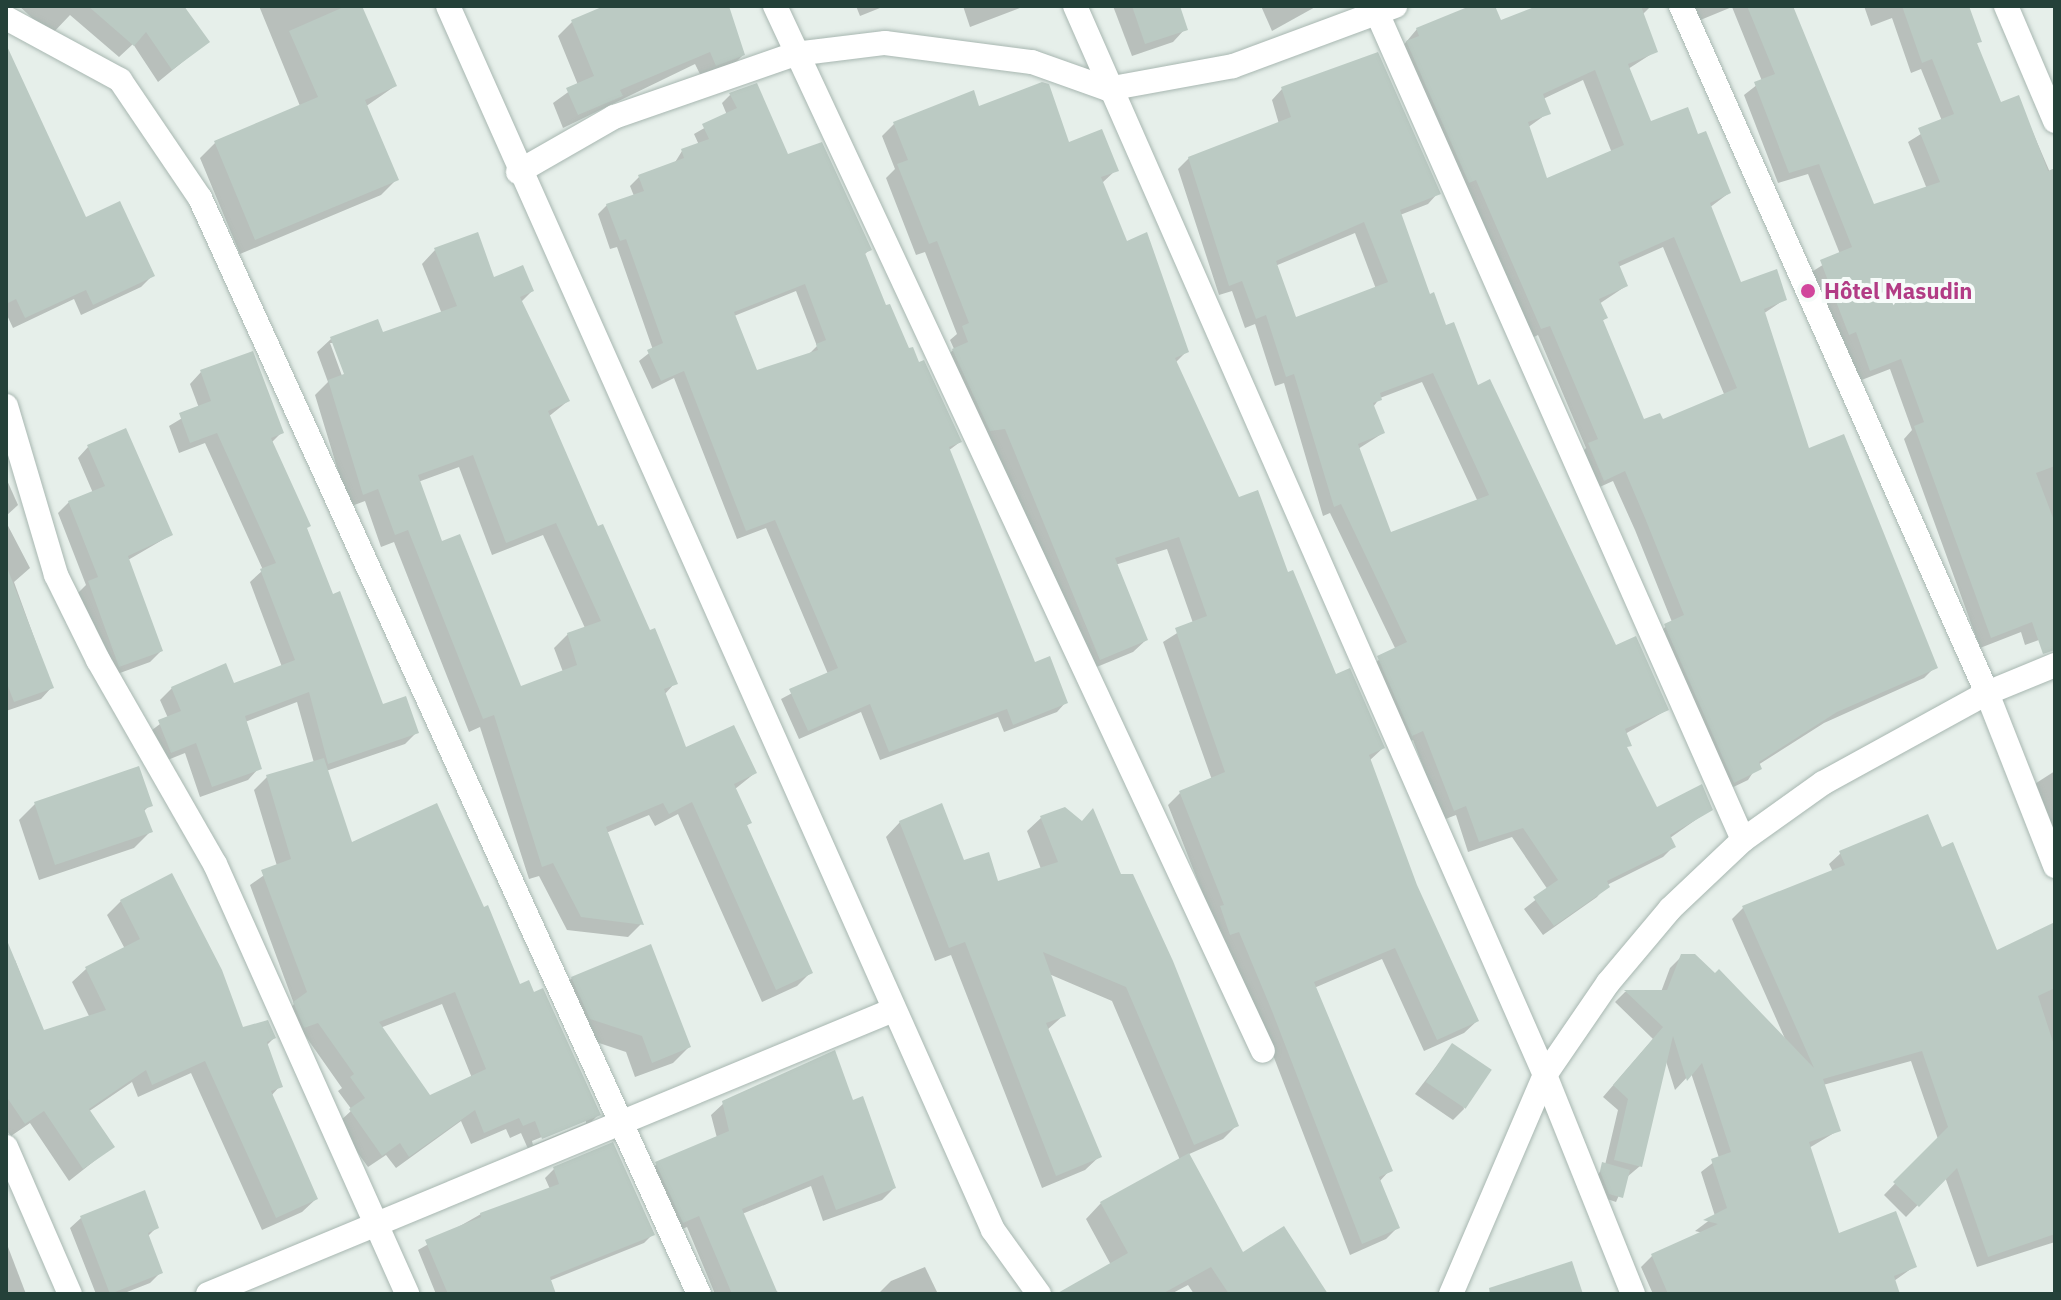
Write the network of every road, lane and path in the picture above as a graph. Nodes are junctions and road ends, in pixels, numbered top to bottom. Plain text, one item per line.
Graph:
1 (448, 6) edge
2 (775, 6) edge
3 (1075, 6) edge
4 (1681, 6) edge
5 (2006, 6) edge
6 (1382, 9) edge
7 (6, 18) edge
8 (795, 54) junction
9 (1108, 89) junction
10 (2055, 121) edge
11 (518, 172) junction
12 (6, 406) edge
13 (2055, 665) edge
14 (1987, 693) junction
15 (1743, 840) junction
16 (2055, 866) edge
17 (893, 1010) junction
18 (1263, 1051) dead end
19 (1545, 1075) junction
20 (620, 1120) junction
21 (6, 1147) edge
22 (376, 1225) junction
23 (70, 1294) edge
24 (208, 1294) edge
25 (407, 1294) edge
26 (699, 1294) edge
27 (1039, 1294) edge
28 (1451, 1294) edge
29 (1633, 1294) edge

1 - 11 street
2 - 8 street
3 - 9 street
4 - 14 street
5 - 10 street
6 - 9 street
6 - 15 street
7 - 20 street
8 - 9 street
8 - 11 street
8 - 18 street
9 - 19 street
11 - 17 street
12 - 22 street
13 - 14 street
14 - 15 street
14 - 16 street
15 - 19 street
17 - 20 street
17 - 27 street
19 - 28 street
19 - 29 street
20 - 22 street
20 - 26 street
21 - 23 street
22 - 24 street
22 - 25 street

